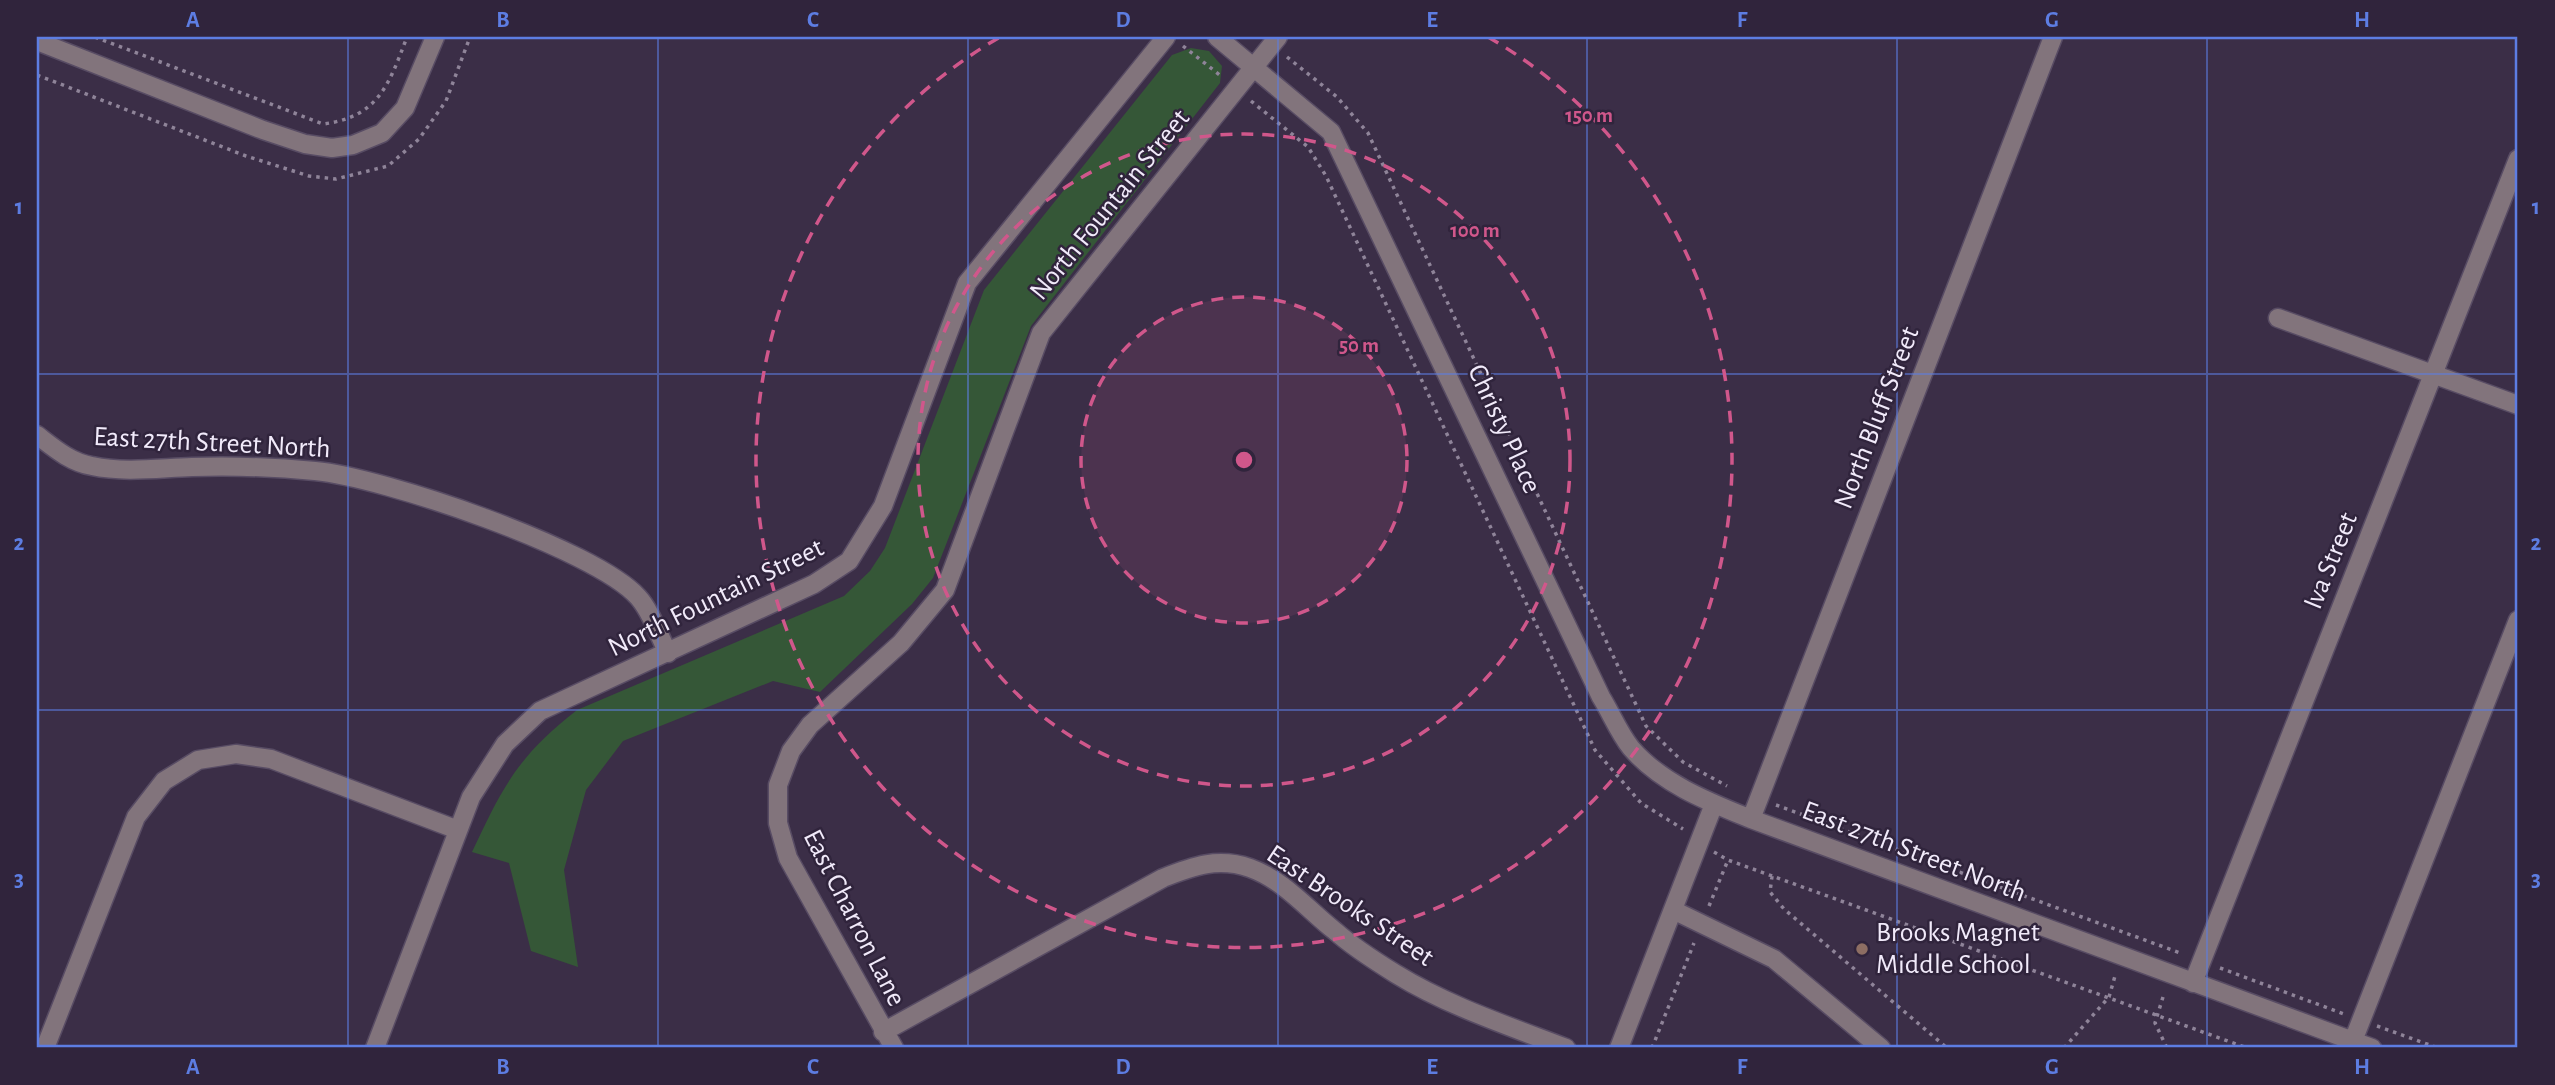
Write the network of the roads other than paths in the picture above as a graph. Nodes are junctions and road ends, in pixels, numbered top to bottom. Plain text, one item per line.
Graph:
1 (435, 37) edge
2 (1166, 37) edge
3 (1217, 37) edge
4 (2053, 37) edge
5 (37, 41) edge
6 (1275, 41) edge
7 (1254, 67) junction
8 (2518, 159) edge
9 (2278, 318) dead end
10 (2433, 375) junction
11 (2518, 405) edge
12 (37, 436) edge
13 (2518, 620) edge
14 (668, 653) junction
15 (785, 767) joint
16 (1714, 804) junction
17 (1751, 819) junction
18 (458, 830) junction
19 (1673, 910) junction
20 (2193, 983) junction
21 (883, 1032) junction
22 (2353, 1041) junction
23 (45, 1048) edge
24 (374, 1048) edge
25 (894, 1048) edge
26 (1566, 1048) edge
27 (1619, 1048) edge
28 (1881, 1048) edge
29 (2372, 1048) edge

1 - 5 street
2 - 14 street, North Fountain Street
3 - 7 street, Christy Place
4 - 17 street, North Bluff Street
6 - 7 street, North Fountain Street
7 - 15 street, North Fountain Street
7 - 16 street, Christy Place
8 - 10 street, Iva Street
9 - 10 street
10 - 11 street
10 - 20 street, Iva Street
12 - 14 street, East 27th Street North
13 - 22 street
14 - 18 street, North Fountain Street
15 - 21 street, East Charron Lane
16 - 17 street, East 27th Street North
16 - 19 street
17 - 20 street, East 27th Street North
18 - 23 street
18 - 24 street, North Fountain Street
19 - 27 street
19 - 28 street
20 - 22 street, East 27th Street North
21 - 25 street, East Charron Lane
21 - 26 street, East Brooks Street
22 - 29 street, East 27th Street North

